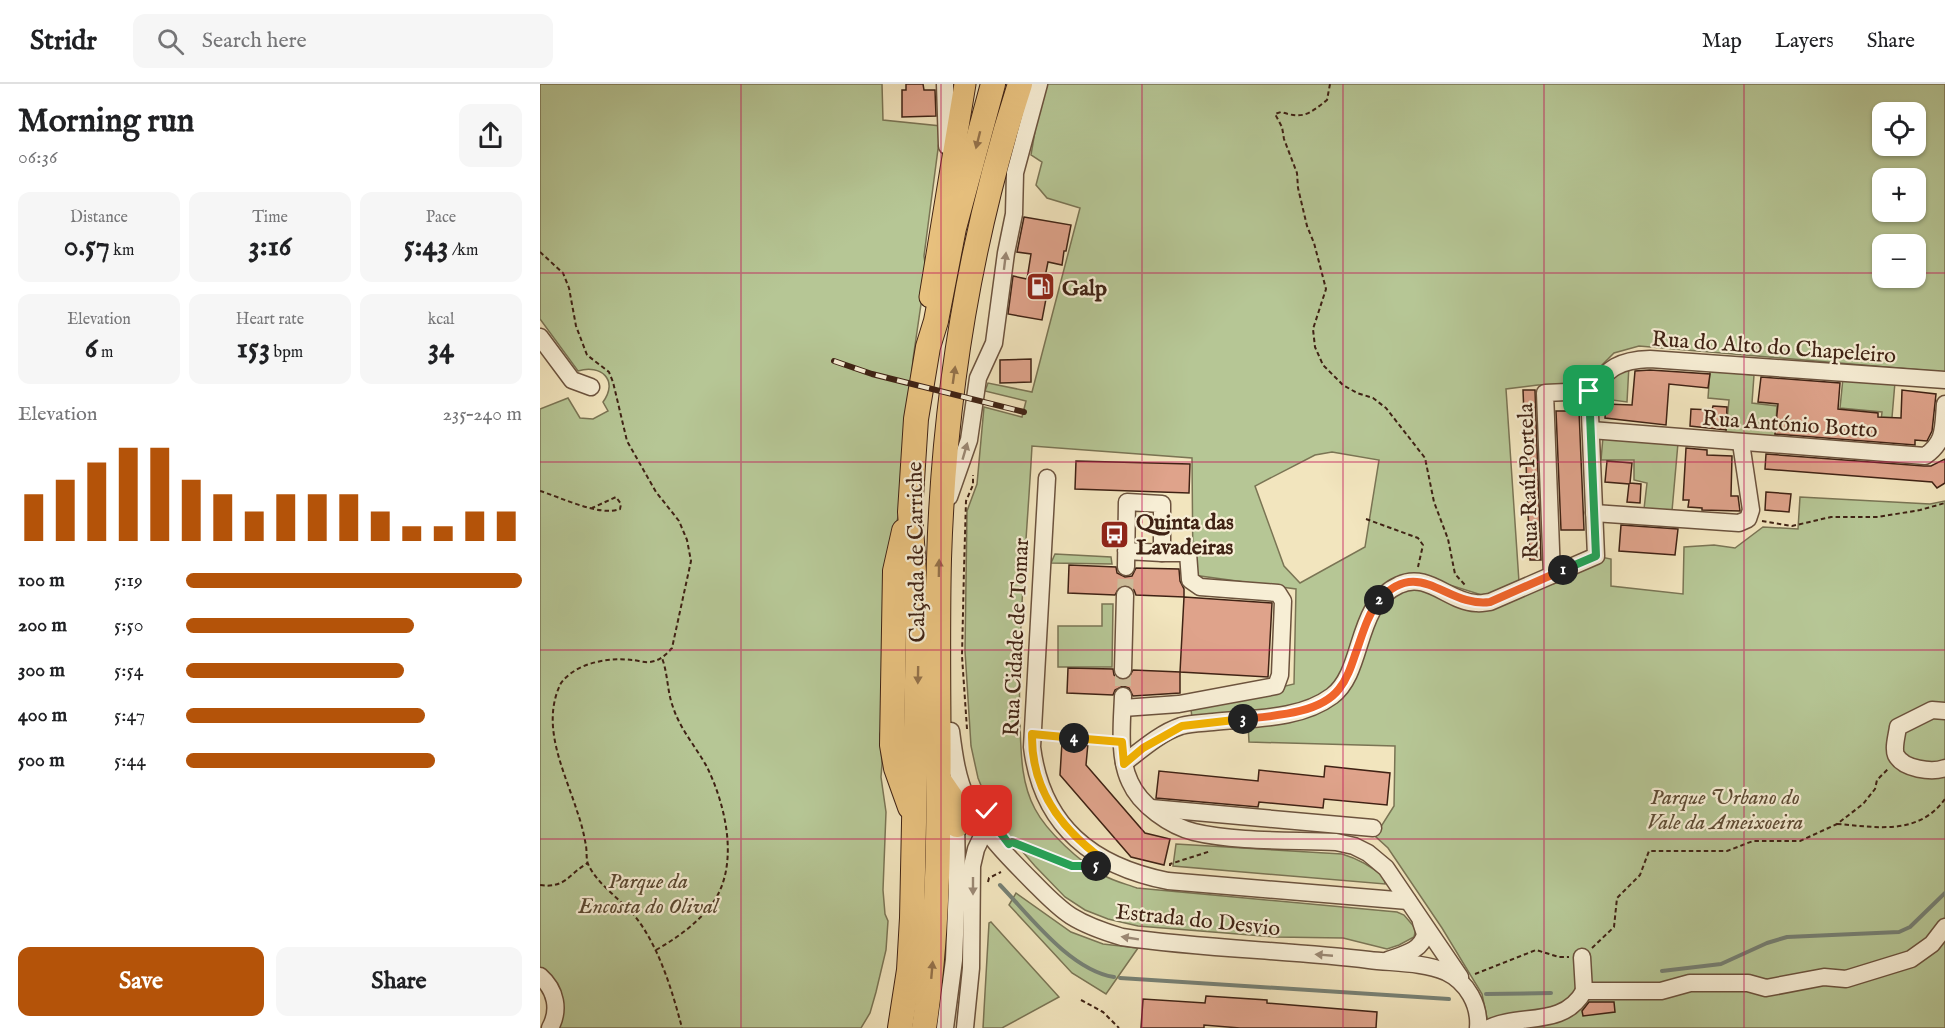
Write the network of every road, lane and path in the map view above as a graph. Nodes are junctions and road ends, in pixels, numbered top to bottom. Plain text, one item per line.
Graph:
1 (945, 84) edge
2 (965, 84) edge
3 (993, 84) edge
4 (1020, 84) edge
5 (1039, 84) edge
6 (1330, 84) edge
7 (942, 224) junction
8 (540, 252) edge
9 (540, 337) edge
10 (928, 347) junction
11 (1945, 380) edge
12 (591, 387) dead end
13 (1589, 391) junction
14 (1945, 404) edge
15 (1591, 430) junction
16 (1741, 443) junction
17 (974, 474) dead end
18 (1047, 478) dead end
19 (540, 490) edge
20 (1945, 503) edge
21 (592, 508) junction
22 (910, 512) junction
23 (1594, 513) junction
24 (1366, 519) dead end
25 (1748, 519) junction
26 (941, 526) junction
27 (1162, 553) junction
28 (1552, 575) junction
29 (1418, 582) junction
30 (1125, 595) tunnel mouth
31 (1469, 602) junction
32 (939, 627) junction
33 (662, 658) junction
34 (1123, 670) tunnel mouth
35 (1945, 711) edge
36 (893, 714) junction
37 (548, 716) dead end
38 (959, 733) junction
39 (1032, 734) junction
40 (1122, 742) junction
41 (551, 748) dead end
42 (916, 757) junction
43 (1898, 759) junction
44 (1124, 764) junction
45 (1945, 768) edge
46 (939, 780) junction
47 (1945, 799) edge
48 (1151, 808) junction
49 (1837, 824) junction
50 (957, 825) junction
51 (1373, 828) dead end
52 (915, 829) junction
53 (985, 830) junction
54 (1220, 836) junction
55 (1012, 842) dead end
56 (1101, 858) junction
57 (588, 863) junction
58 (1004, 871) dead end
59 (1168, 881) junction
60 (540, 885) edge
61 (988, 887) dead end
62 (1408, 901) junction
63 (1421, 921) junction
64 (1945, 927) edge
65 (655, 951) junction
66 (1582, 957) junction
67 (1383, 961) junction
68 (540, 976) edge
69 (1584, 991) junction
70 (1470, 993) junction
71 (1081, 1000) dead end
72 (550, 1028) edge
73 (681, 1028) edge
74 (900, 1028) edge
75 (924, 1028) edge
76 (945, 1028) edge
77 (965, 1028) edge
78 (1119, 1028) edge
79 (1478, 1028) edge
80 (1489, 1028) edge

1 - 7 street
2 - 7 main road
3 -> 10 highway, Calçada de Carriche
26 -> 4 highway, Calçada de Carriche
26 -> 5 street
6 - 31 path
7 - 10 main road
8 - 33 path
9 - 12 street
10 - 22 highway, Calçada de Carriche
11 - 13 street, Rua do Alto do Chapeleiro
13 - 15 street
13 - 28 street, Rua Raúl Portela
14 - 16 street, Rua António Botto
15 - 16 street, Rua António Botto
15 - 23 street
16 - 25 street
17 - 38 path
18 - 39 street, Rua Cidade de Tomar
19 - 21 path
20 - 25 path
21 - 21 path
22 - 36 highway
22 -> 42 highway, Calçada de Carriche
23 - 25 street
23 - 28 street
24 - 29 path
32 -> 26 highway, Calçada de Carriche
27 - 27 street
27 - 40 street
28 - 31 street
29 - 31 street
29 - 44 street
30 - 34 street
32 - 38 highway
32 - 46 highway, Calçada de Carriche
33 - 37 path
33 - 65 path
35 - 43 street
36 - 42 highway
36 - 52 highway
38 - 50 street
38 - 53 street, Estrada do Desvio
39 - 40 path
39 - 56 street, Rua Cidade de Tomar
40 - 44 street
41 - 57 path
42 - 46 highway
42 - 52 highway, Calçada de Carriche
43 - 45 street
43 - 49 path
44 - 48 street
46 - 50 highway
75 -> 46 highway, Calçada de Carriche
47 - 49 path
48 - 51 street
48 - 54 street
49 - 66 path
50 - 76 street
52 - 74 highway, Calçada de Carriche
67 -> 53 street, Estrada do Desvio
53 -> 77 street
54 - 59 path
54 - 62 street
55 - 56 path
56 - 59 street, Rua Cidade de Tomar
57 - 60 path
57 - 65 path
58 - 61 path
59 - 62 street, Rua Cidade de Tomar
62 - 63 street
63 - 67 street
63 - 70 street
64 - 69 street
65 - 73 path
66 - 69 street
66 - 70 path
67 - 70 street, Estrada do Desvio
68 - 72 street
69 - 80 street
70 - 79 street
71 - 78 path

